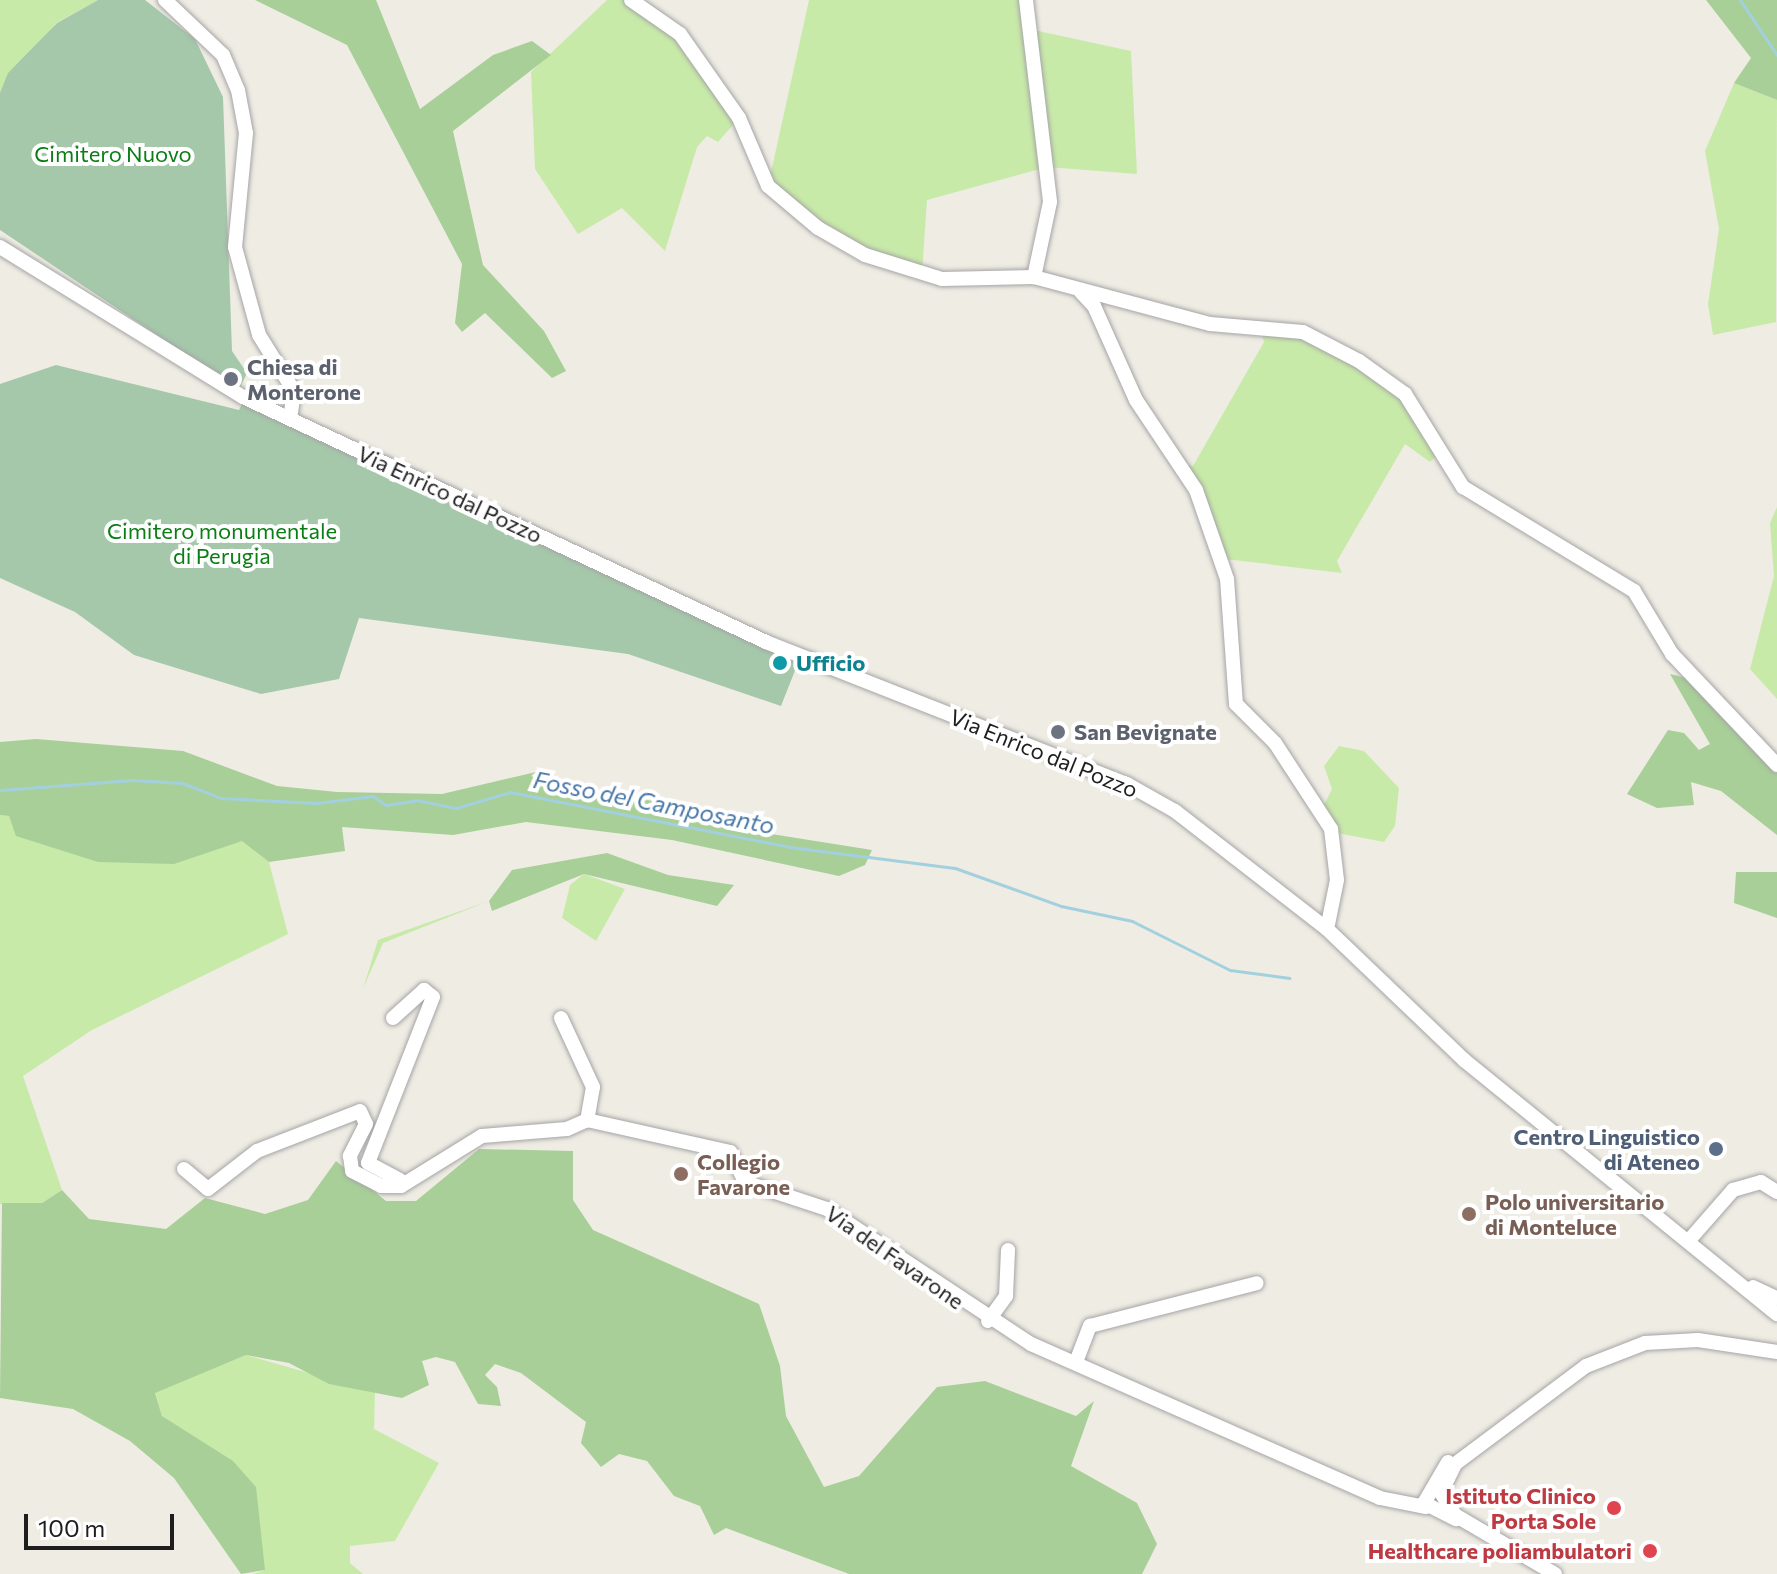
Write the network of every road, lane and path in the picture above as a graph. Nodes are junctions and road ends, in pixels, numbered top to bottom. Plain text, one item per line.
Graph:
1 (165, 0) edge
2 (631, 0) edge
3 (1026, 0) edge
4 (0, 247) edge
5 (1034, 277) junction
6 (1078, 288) junction
7 (290, 419) junction
8 (1777, 765) edge
9 (1327, 929) junction
10 (393, 1018) dead end
11 (561, 1018) dead end
12 (587, 1120) junction
13 (184, 1169) dead end
14 (408, 1181) junction
15 (1777, 1192) edge
16 (1691, 1238) junction
17 (1008, 1250) dead end
18 (1257, 1283) dead end
19 (1749, 1287) junction
20 (1777, 1298) edge
21 (1777, 1314) edge
22 (988, 1321) junction
23 (1777, 1352) edge
24 (1076, 1362) junction
25 (1435, 1502) junction
26 (1555, 1574) edge

1 - 7 street
2 - 5 street
3 - 5 street
4 - 7 street, Via Enrico dal Pozzo
5 - 6 street
6 - 8 street
6 - 9 street
7 - 9 street, Via Enrico dal Pozzo
9 - 16 street, Via Enrico dal Pozzo
10 - 14 street
11 - 12 street
12 - 14 street, Via del Favarone
12 - 22 street, Via del Favarone
13 - 14 street, Via del Favarone
15 - 16 street
16 - 19 street, Via Enrico dal Pozzo
17 - 22 street
18 - 24 street
19 - 20 street, Via Enrico dal Pozzo
19 - 21 street
22 - 24 street, Via del Favarone
23 - 25 street
24 - 25 street, Via del Favarone
25 - 26 street, Via del Favarone

